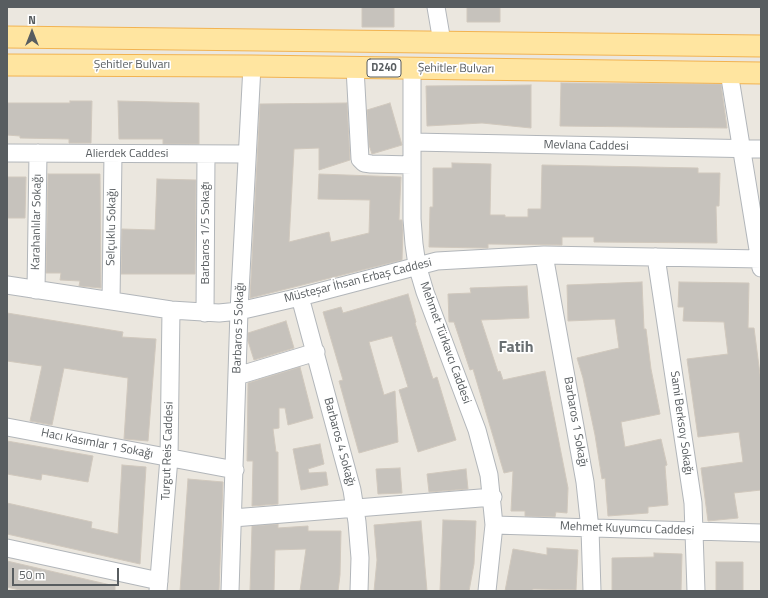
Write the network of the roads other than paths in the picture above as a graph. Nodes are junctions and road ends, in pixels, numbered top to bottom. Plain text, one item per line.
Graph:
1 (436, 7) edge
2 (7, 37) edge
3 (442, 42) junction
4 (761, 46) edge
5 (7, 65) edge
6 (252, 66) junction
7 (355, 68) junction
8 (412, 69) junction
9 (729, 72) junction
10 (761, 73) edge
11 (412, 142) junction
12 (742, 148) junction
13 (761, 149) edge
14 (7, 153) edge
15 (38, 154) junction
16 (113, 154) junction
17 (206, 154) junction
18 (246, 154) junction
19 (412, 165) junction
20 (544, 255) junction
21 (656, 257) junction
22 (761, 262) edge
23 (417, 265) junction
24 (7, 285) edge
25 (36, 290) junction
26 (300, 297) junction
27 (111, 301) junction
28 (171, 310) junction
29 (239, 311) junction
30 (205, 313) junction
31 (316, 352) junction
32 (237, 376) junction
33 (7, 427) edge
34 (169, 458) junction
35 (235, 470) junction
36 (493, 497) junction
37 (355, 508) junction
38 (233, 518) junction
39 (494, 525) junction
40 (590, 529) junction
41 (695, 531) junction
42 (761, 533) edge
43 (7, 548) edge
44 (158, 586) edge
45 (230, 591) edge
46 (359, 591) edge
47 (487, 591) edge
48 (592, 591) edge
49 (696, 591) edge

1 - 3 street
2 - 3 main road, D240
3 - 4 main road, D240
5 - 6 main road, Şehitler Bulvarı / D240
6 - 7 main road, Şehitler Bulvarı / D240
6 - 18 street, Barbaros 5 Sokağı
7 - 8 main road, Şehitler Bulvarı / D240
7 - 19 street
8 - 9 main road, Şehitler Bulvarı / D240
8 - 11 street, Mehmet Türkavcı Caddesi
9 - 10 main road, Şehitler Bulvarı / D240
9 - 12 street
11 - 12 street, Mevlana Caddesi
11 - 19 street, Mehmet Türkavcı Caddesi
12 - 13 street, Mevlana Caddesi
12 - 22 street
14 - 15 street, Alierdek Caddesi
15 - 16 street, Alierdek Caddesi
15 - 25 street, Karahanlılar Sokağı
16 - 17 street, Alierdek Caddesi
16 - 27 street, Selçuklu Sokağı
17 - 18 street, Alierdek Caddesi
17 - 30 street, Barbaros 1/5 Sokağı
18 - 29 street, Barbaros 5 Sokağı
19 - 23 street, Mehmet Türkavcı Caddesi
20 - 21 street, Müsteşar İhsan Erbaş Caddesi
20 - 23 street, Müsteşar İhsan Erbaş Caddesi
20 - 40 street, Barbaros 1 Sokağı
21 - 22 street, Müsteşar İhsan Erbaş Caddesi
21 - 41 street, Sami Berksoy Sokağı
23 - 26 street, Müsteşar İhsan Erbaş Caddesi
23 - 36 street, Mehmet Türkavcı Caddesi
24 - 25 street, Müsteşar İhsan Erbaş Caddesi
25 - 27 street, Müsteşar İhsan Erbaş Caddesi
26 - 29 street, Müsteşar İhsan Erbaş Caddesi
26 - 31 street, Barbaros 4 Sokağı
27 - 28 street, Müsteşar İhsan Erbaş Caddesi
28 - 30 street, Müsteşar İhsan Erbaş Caddesi
28 - 34 street, Turgut Reis Caddesi
29 - 30 street, Müsteşar İhsan Erbaş Caddesi
29 - 32 street, Barbaros 5 Sokağı
31 - 32 street
31 - 37 street, Barbaros 4 Sokağı
32 - 35 street, Barbaros 5 Sokağı
33 - 34 street, Hacı Kasımlar 1 Sokağı
34 - 35 street, Hacı Kasımlar 1 Sokağı
34 - 44 street, Turgut Reis Caddesi
35 - 38 street, Barbaros 5 Sokağı
36 - 37 street
36 - 39 street, Mehmet Türkavcı Caddesi
37 - 38 street
37 - 46 street, Barbaros 4 Sokağı
38 - 45 street, Barbaros 5 Sokağı
39 - 40 street, Mehmet Kuyumcu Caddesi
39 - 47 street, Mehmet Türkavcı Caddesi
40 - 41 street, Mehmet Kuyumcu Caddesi
40 - 48 street, Barbaros 1 Sokağı
41 - 42 street, Mehmet Kuyumcu Caddesi
41 - 49 street, Sami Berksoy Sokağı
43 - 44 street

